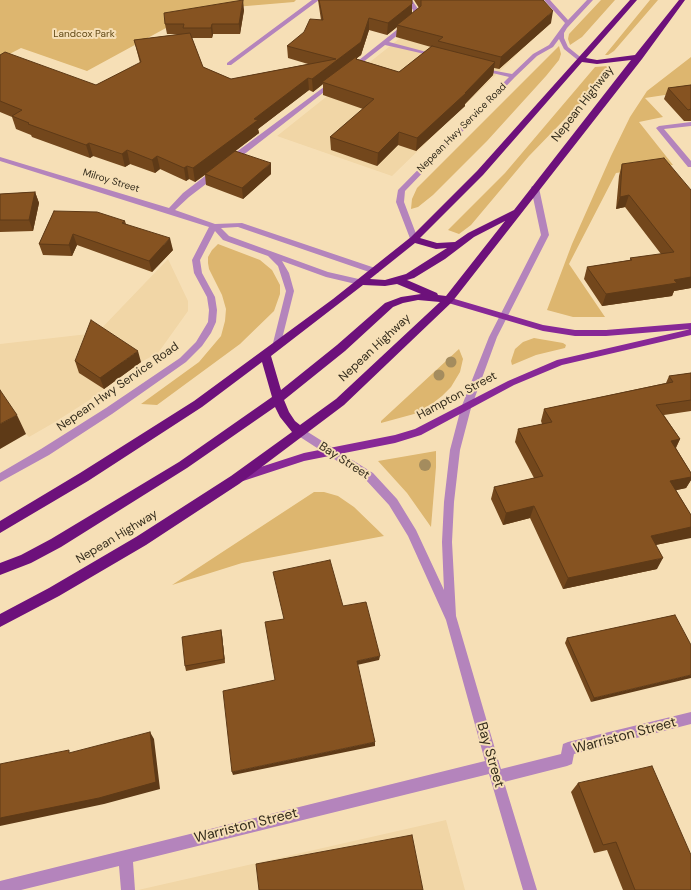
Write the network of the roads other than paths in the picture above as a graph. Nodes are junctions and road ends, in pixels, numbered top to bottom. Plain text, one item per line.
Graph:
1 (316, 0) edge
2 (409, 0) edge
3 (547, 0) edge
4 (590, 0) edge
5 (634, 0) edge
6 (682, 0) edge
7 (568, 23) junction
8 (561, 31) junction
9 (385, 42) junction
10 (639, 57) junction
11 (445, 59) edge
12 (581, 60) junction
13 (229, 64) dead end
14 (474, 67) edge
15 (513, 76) junction
16 (691, 124) edge
17 (0, 159) edge
18 (691, 165) edge
19 (535, 188) junction
20 (170, 211) junction
21 (518, 211) junction
22 (214, 226) junction
23 (414, 239) junction
24 (459, 244) junction
25 (268, 253) junction
26 (375, 271) junction
27 (398, 280) junction
28 (360, 282) junction
29 (448, 300) junction
30 (503, 317) junction
31 (691, 326) edge
32 (691, 332) edge
33 (276, 347) junction
34 (265, 355) junction
35 (278, 399) junction
36 (466, 408) junction
37 (300, 432) junction
38 (329, 451) junction
39 (0, 478) edge
40 (235, 480) junction
41 (0, 528) edge
42 (0, 569) edge
43 (452, 620) junction
44 (0, 621) edge
45 (691, 718) edge
46 (494, 771) junction
47 (125, 856) junction
48 (0, 888) edge
49 (128, 890) edge
50 (530, 890) edge

1 - 13 street
2 - 9 street
3 - 7 street
4 - 7 street
5 - 12 highway
6 - 10 highway, Nepean Highway
7 - 8 street, Nepean Hwy Service Road
8 - 12 street
8 - 15 street, Nepean Hwy Service Road
9 - 11 street
9 - 20 street
10 - 12 highway
10 - 19 highway, Nepean Highway
12 - 23 highway
14 - 15 street
15 - 23 street, Nepean Hwy Service Road
16 - 18 street
17 - 20 street, Milroy Street
19 - 21 highway, Nepean Highway
19 - 30 street, Bay Street
20 - 22 street, Milroy Street
21 - 24 highway
21 - 29 highway, Nepean Highway
22 - 25 street, Milroy Street
22 - 26 street, Milroy Street
22 - 39 street, Nepean Hwy Service Road
23 - 24 highway
23 - 26 highway
24 - 27 highway
25 - 28 street, Milroy Street
25 - 33 street
26 - 27 highway
26 - 28 highway
27 - 28 highway
27 - 29 highway
28 - 33 highway
29 - 30 main road
29 - 35 highway
29 - 37 highway, Nepean Highway
30 - 31 main road
30 - 36 street, Bay Street
32 - 36 main road, Hampton Street
33 - 34 highway
34 - 35 highway
34 - 41 highway
35 - 37 highway
35 - 42 highway
36 - 38 main road, Hampton Street
36 - 43 street, Bay Street
37 - 38 street, Bay Street
37 - 40 highway, Nepean Highway
38 - 40 main road, Hampton Street
38 - 43 street, Bay Street
40 - 44 highway, Nepean Highway
43 - 46 street, Bay Street
45 - 46 street, Warriston Street
46 - 47 street, Warriston Street
46 - 50 street, Bay Street
47 - 48 street, Warriston Street
47 - 49 street

